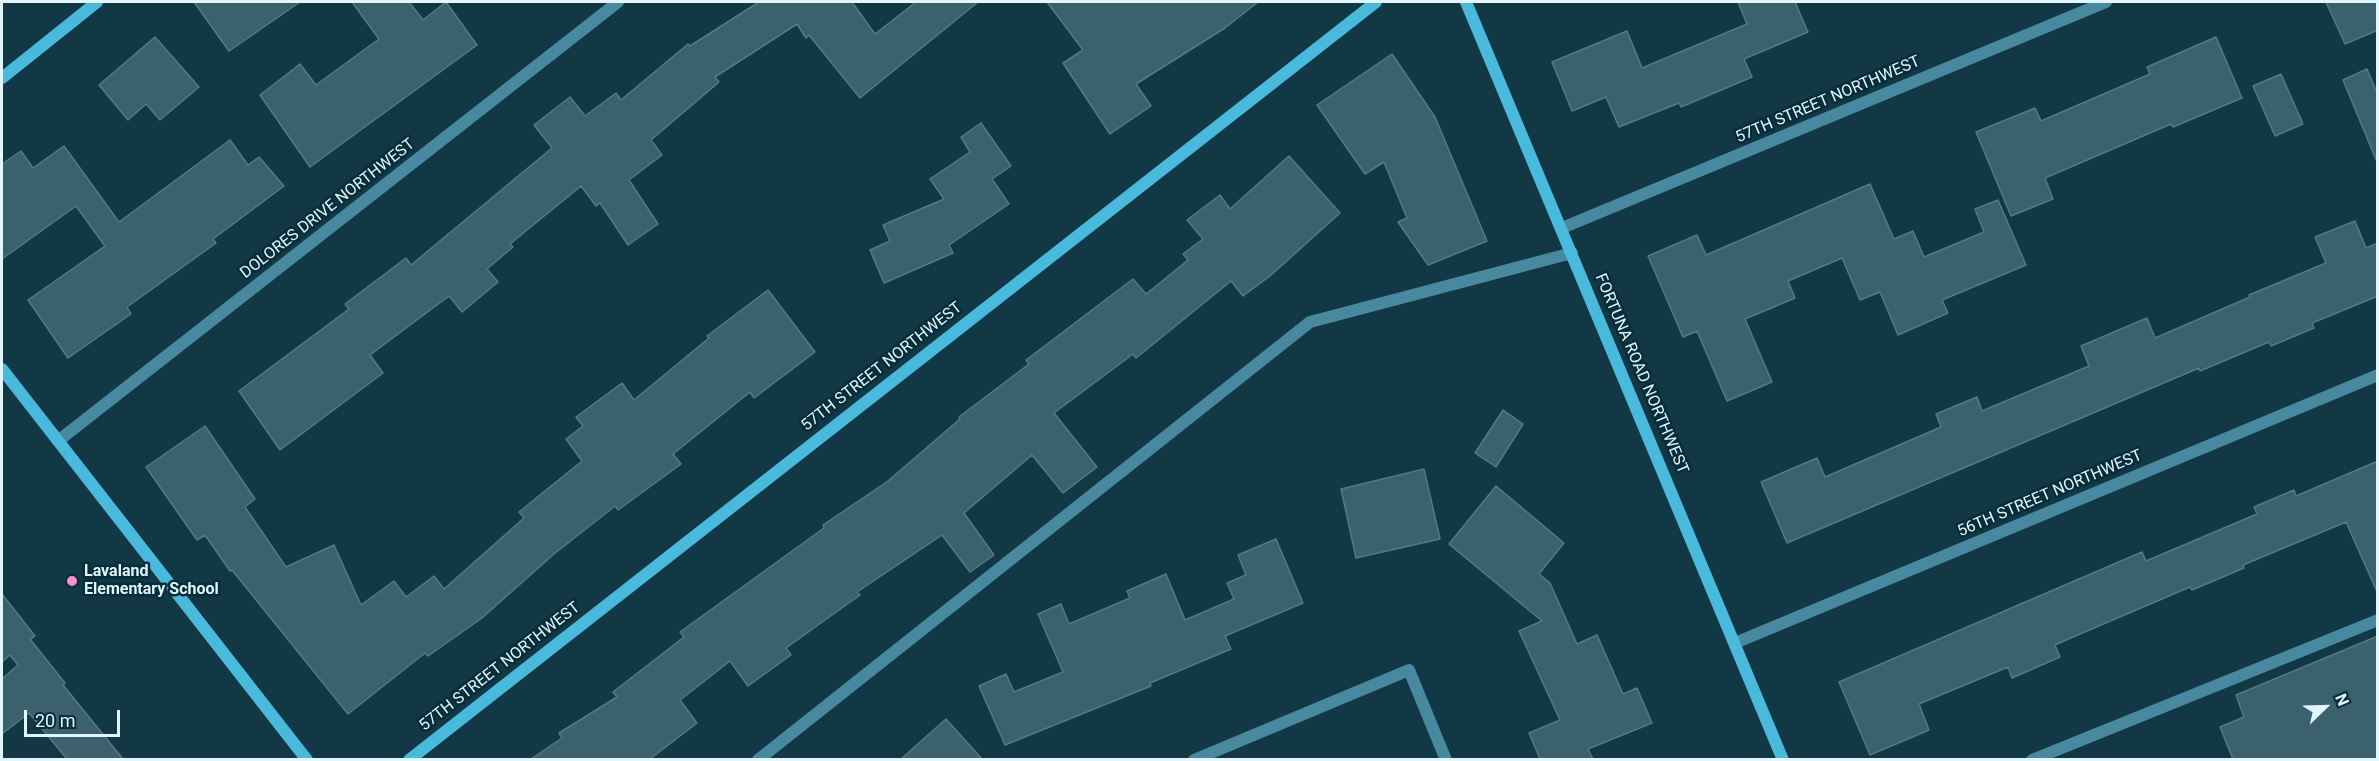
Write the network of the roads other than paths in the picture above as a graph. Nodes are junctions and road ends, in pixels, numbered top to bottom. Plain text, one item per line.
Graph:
1 (97, 2) edge
2 (618, 2) edge
3 (1376, 2) edge
4 (1466, 2) edge
5 (2106, 2) edge
6 (2, 78) edge
7 (1562, 228) junction
8 (1572, 253) junction
9 (2, 369) edge
10 (2378, 375) edge
11 (58, 441) junction
12 (2378, 620) edge
13 (1735, 642) junction
14 (307, 759) edge
15 (409, 759) edge
16 (758, 759) edge
17 (1194, 759) edge
18 (1446, 759) edge
19 (1783, 759) edge
20 (2032, 759) edge

1 - 6 street
2 - 11 street, DOLORES DRIVE NORTHWEST
3 - 15 street, 57TH STREET NORTHWEST
4 - 7 street, FORTUNA ROAD NORTHWEST
5 - 7 street, 57TH STREET NORTHWEST
7 - 8 street, FORTUNA ROAD NORTHWEST
8 - 13 street, FORTUNA ROAD NORTHWEST
8 - 16 street
9 - 11 street
10 - 13 street, 56TH STREET NORTHWEST
11 - 14 street
12 - 20 street
13 - 19 street, FORTUNA ROAD NORTHWEST
17 - 18 street

